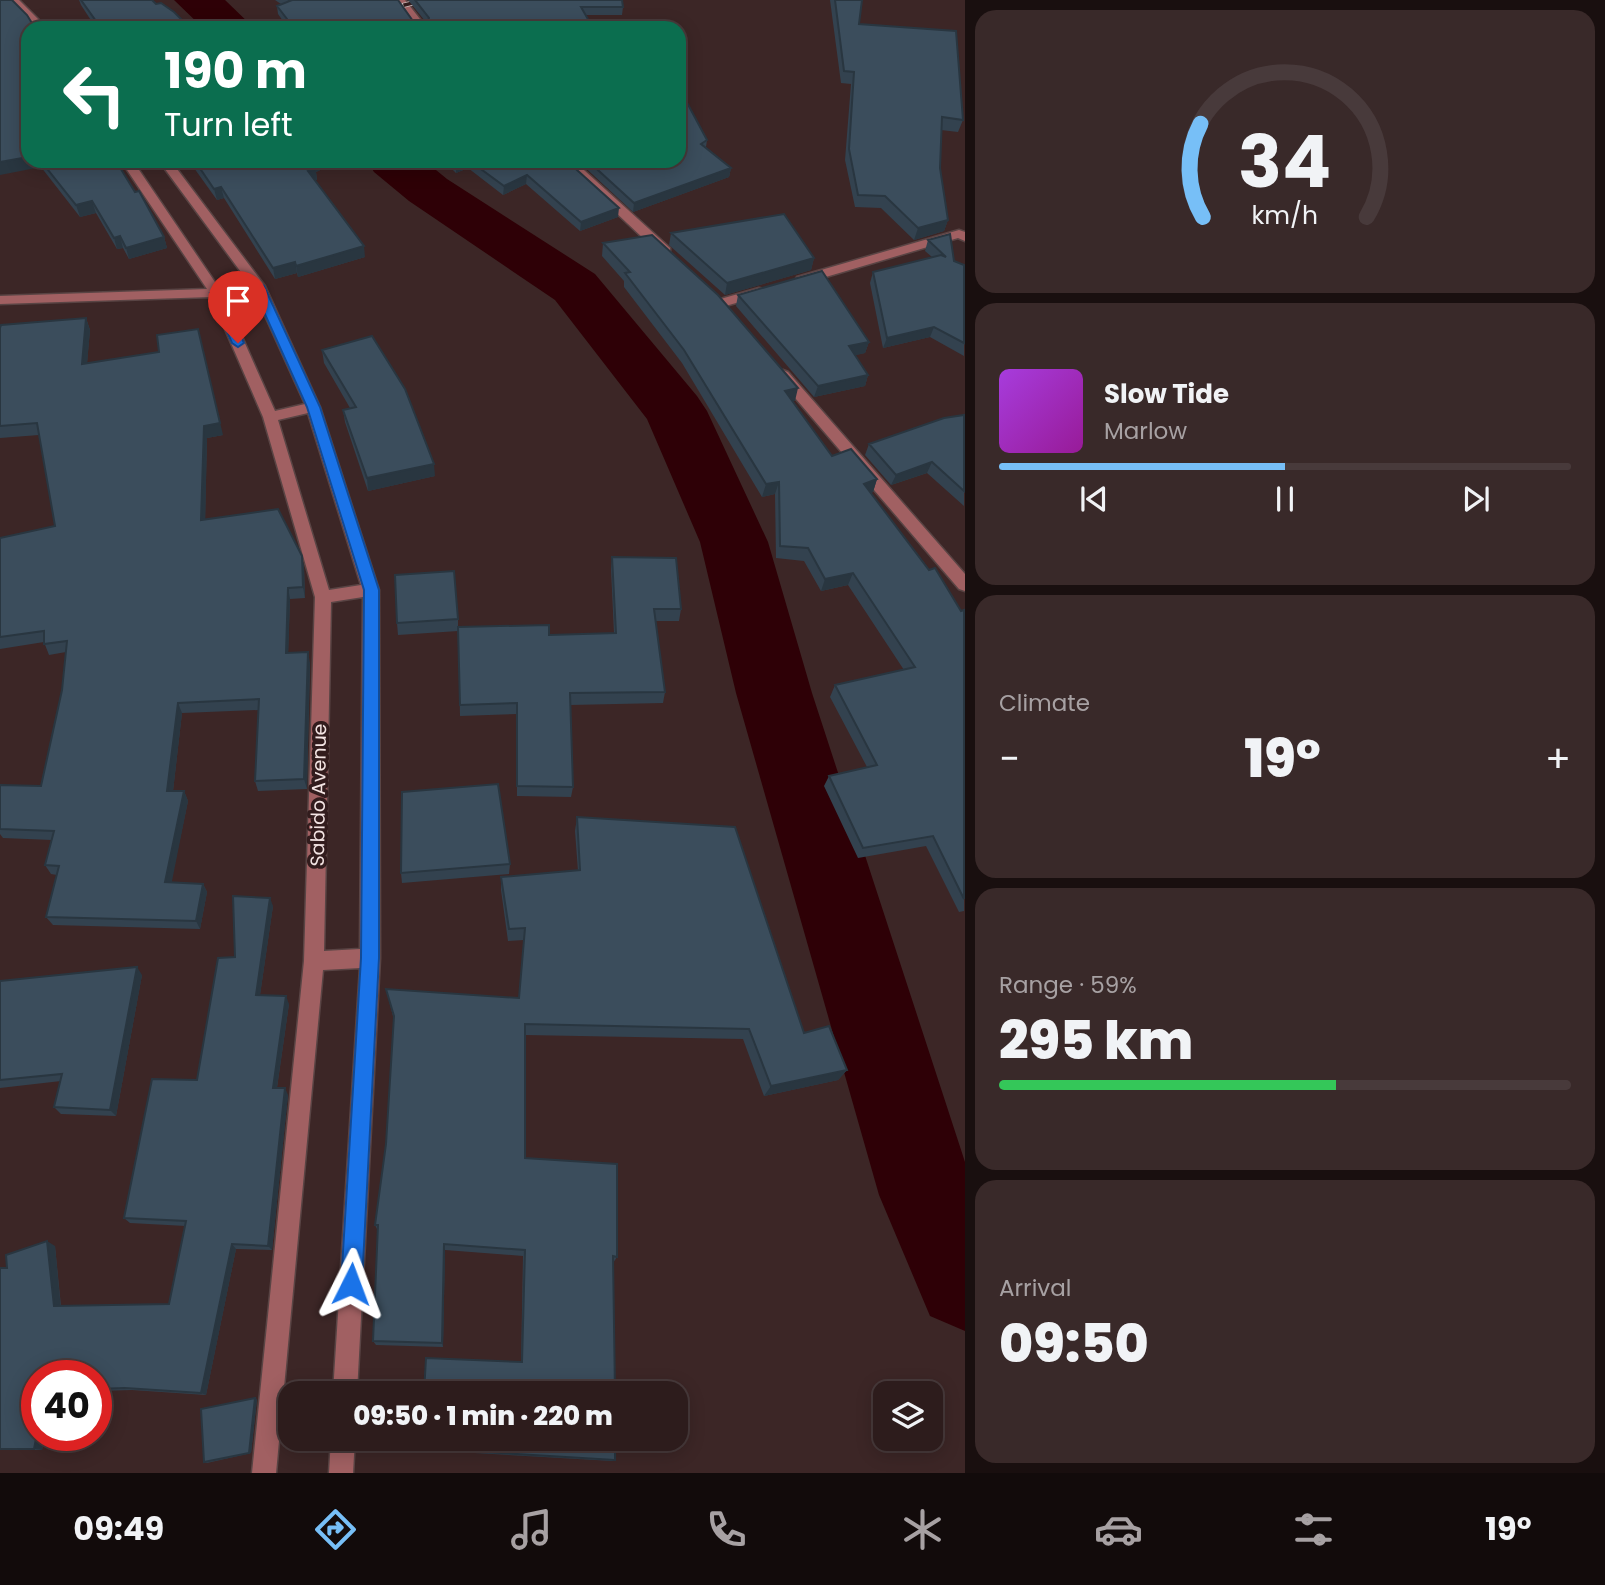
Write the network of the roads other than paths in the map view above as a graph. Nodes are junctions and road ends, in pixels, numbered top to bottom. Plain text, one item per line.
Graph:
1 (13, 0) edge
2 (400, 0) edge
3 (35, 21) edge
4 (416, 21) edge
5 (132, 168) edge
6 (170, 168) edge
7 (575, 168) edge
8 (964, 237) edge
9 (673, 258) edge
10 (258, 286) junction
11 (216, 293) junction
12 (0, 300) edge
13 (722, 304) edge
14 (776, 366) edge
15 (313, 407) junction
16 (270, 417) junction
17 (964, 585) edge
18 (371, 590) junction
19 (323, 597) junction
20 (370, 958) junction
21 (314, 961) junction
22 (346, 1381) edge
23 (342, 1451) edge
24 (264, 1473) edge
25 (341, 1473) edge

1 - 3 street
2 - 4 street
5 - 11 street, Sabido Avenue
6 - 10 street
7 - 9 street
8 - 13 street
10 - 11 street
10 - 15 street
11 - 12 street
11 - 16 street, Sabido Avenue
14 - 17 street
15 - 16 street
15 - 18 street
16 - 19 street, Sabido Avenue
18 - 19 street
18 - 20 street
19 - 21 street, Sabido Avenue
20 - 21 street
20 - 22 street
21 - 24 street, Sabido Avenue
23 - 25 street

